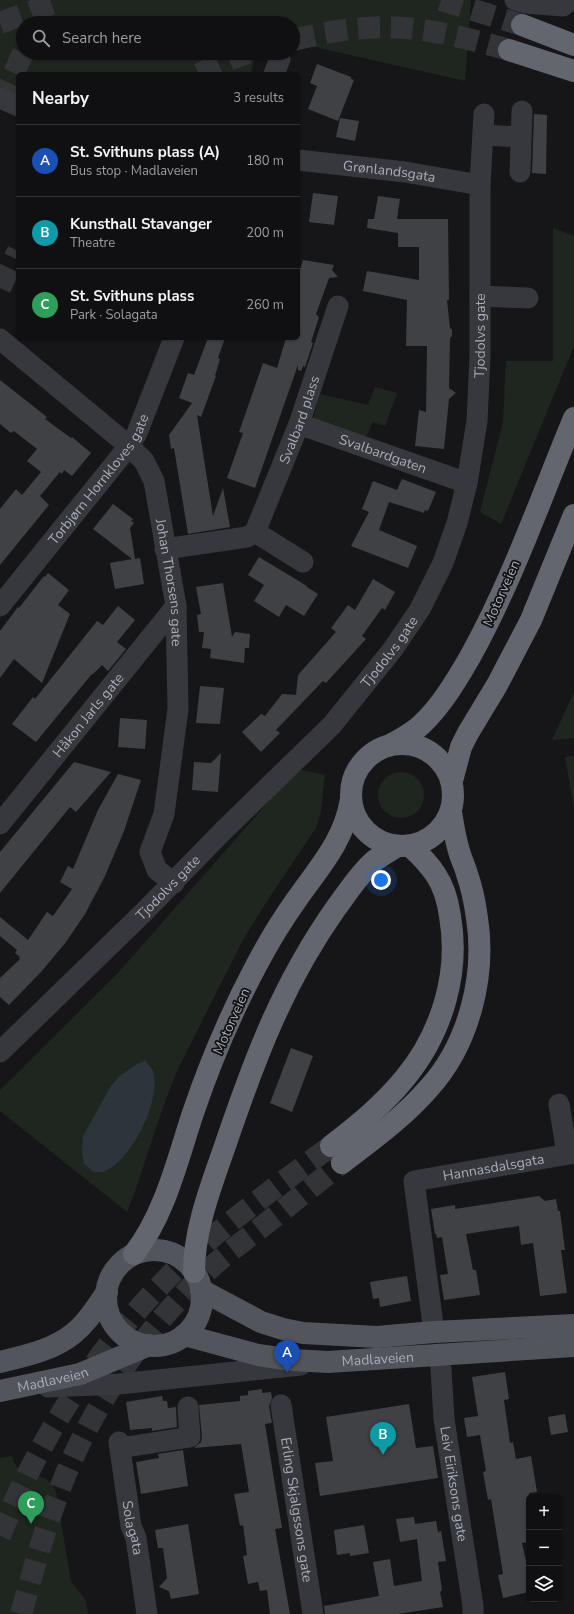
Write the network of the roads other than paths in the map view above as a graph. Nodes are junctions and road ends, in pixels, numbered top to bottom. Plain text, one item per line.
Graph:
1 (514, 0) edge
2 (570, 0) edge
3 (522, 25) tunnel mouth
4 (574, 45) edge
5 (509, 50) tunnel mouth
6 (574, 71) edge
7 (0, 98) edge
8 (16, 105) edge
9 (522, 111) dead end
10 (484, 114) dead end
11 (484, 135) junction
12 (521, 137) junction
13 (300, 160) edge
14 (520, 172) dead end
15 (480, 185) junction
16 (480, 296) junction
17 (528, 298) dead end
18 (338, 306) dead end
19 (0, 339) edge
20 (173, 340) edge
21 (574, 418) edge
22 (299, 424) junction
23 (129, 446) junction
24 (468, 483) junction
25 (574, 515) edge
26 (255, 532) junction
27 (165, 549) junction
28 (303, 562) dead end
29 (4, 592) edge
30 (176, 606) junction
31 (392, 744) junction
32 (452, 780) junction
33 (351, 799) junction
34 (451, 812) junction
35 (3, 815) edge
36 (404, 846) junction
37 (174, 883) junction
38 (0, 1052) edge
39 (559, 1104) dead end
40 (571, 1154) edge
41 (134, 1254) junction
42 (198, 1281) junction
43 (107, 1292) junction
44 (574, 1325) edge
45 (434, 1332) junction
46 (184, 1335) junction
47 (148, 1345) junction
48 (574, 1346) edge
49 (438, 1354) junction
50 (0, 1362) edge
51 (328, 1362) junction
52 (4, 1390) edge
53 (281, 1405) dead end
54 (188, 1407) dead end
55 (147, 1614) edge
56 (313, 1614) edge
57 (473, 1614) edge

1 - 2 street
3 - 4 highway
5 - 6 highway
7 - 8 street
9 - 12 street
10 - 11 street, Tjodolvs gate
11 - 12 street
11 - 15 street, Tjodolvs gate
12 - 14 street
13 - 15 street, Grønlandsgata
15 - 16 street, Tjodolvs gate
16 - 17 street
16 - 24 street, Tjodolvs gate
18 - 22 street, Svalbard plass
19 - 23 street, Johan Thorsens gate
20 - 23 street, Torbjørn Hornkloves gate
21 - 31 highway, Motorveien
22 - 24 street, Svalbardgaten
22 - 26 street, Svalbard plass
23 - 27 street, Johan Thorsens gate
23 - 29 street, Torbjørn Hornkloves gate
24 - 37 street, Tjodolvs gate
25 - 32 highway
26 - 27 street
26 - 28 street
27 - 30 street, Johan Thorsens gate
30 - 35 street, Håkon Jarls gate
30 - 37 street, Johan Thorsens gate
31 - 32 highway
31 - 33 highway
32 - 34 highway
33 - 36 highway
33 - 41 highway, Motorveien
34 - 36 highway
34 - 36 highway
36 - 42 highway
37 - 38 street, Tjodolvs gate
39 - 40 street
40 - 45 street, Hannasdalsgata
41 - 42 main road
41 - 43 main road
42 - 45 main road, Madlaveien
42 - 46 main road
43 - 47 main road
43 - 50 main road, Madlaveien
44 - 45 main road, Madlaveien
46 - 47 main road
46 - 51 main road, Madlaveien
47 - 52 main road, Madlaveien
48 - 49 main road, Madlaveien
49 - 51 main road, Madlaveien
49 - 57 street, Leiv Eiriksons gate
51 - 52 street
53 - 56 street, Erling Skjalgssons gate
54 - 55 street, Solagata

